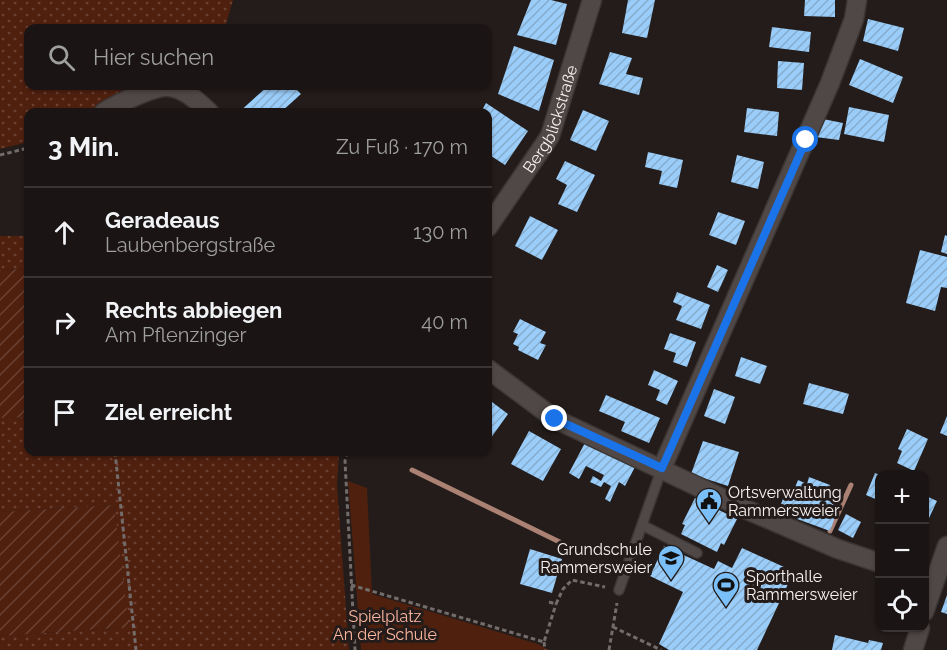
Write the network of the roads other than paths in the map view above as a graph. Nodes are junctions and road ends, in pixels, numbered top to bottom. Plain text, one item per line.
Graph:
1 (592, 0) edge
2 (856, 0) edge
3 (159, 90) edge
4 (177, 90) edge
5 (111, 108) edge
6 (205, 108) edge
7 (492, 220) edge
8 (492, 372) edge
9 (662, 468) junction
10 (642, 525) junction
11 (947, 546) edge
12 (697, 553) dead end
13 (875, 562) edge
14 (935, 578) edge
15 (620, 590) road end
16 (929, 597) edge
17 (918, 632) edge
18 (913, 650) edge

1 - 7 street, Bergblickstraße
2 - 9 street
3 - 5 street
4 - 6 street
8 - 9 street
9 - 10 lane
9 - 13 street
10 - 12 lane
10 - 15 lane
11 - 14 street
14 - 16 street
17 - 18 street

